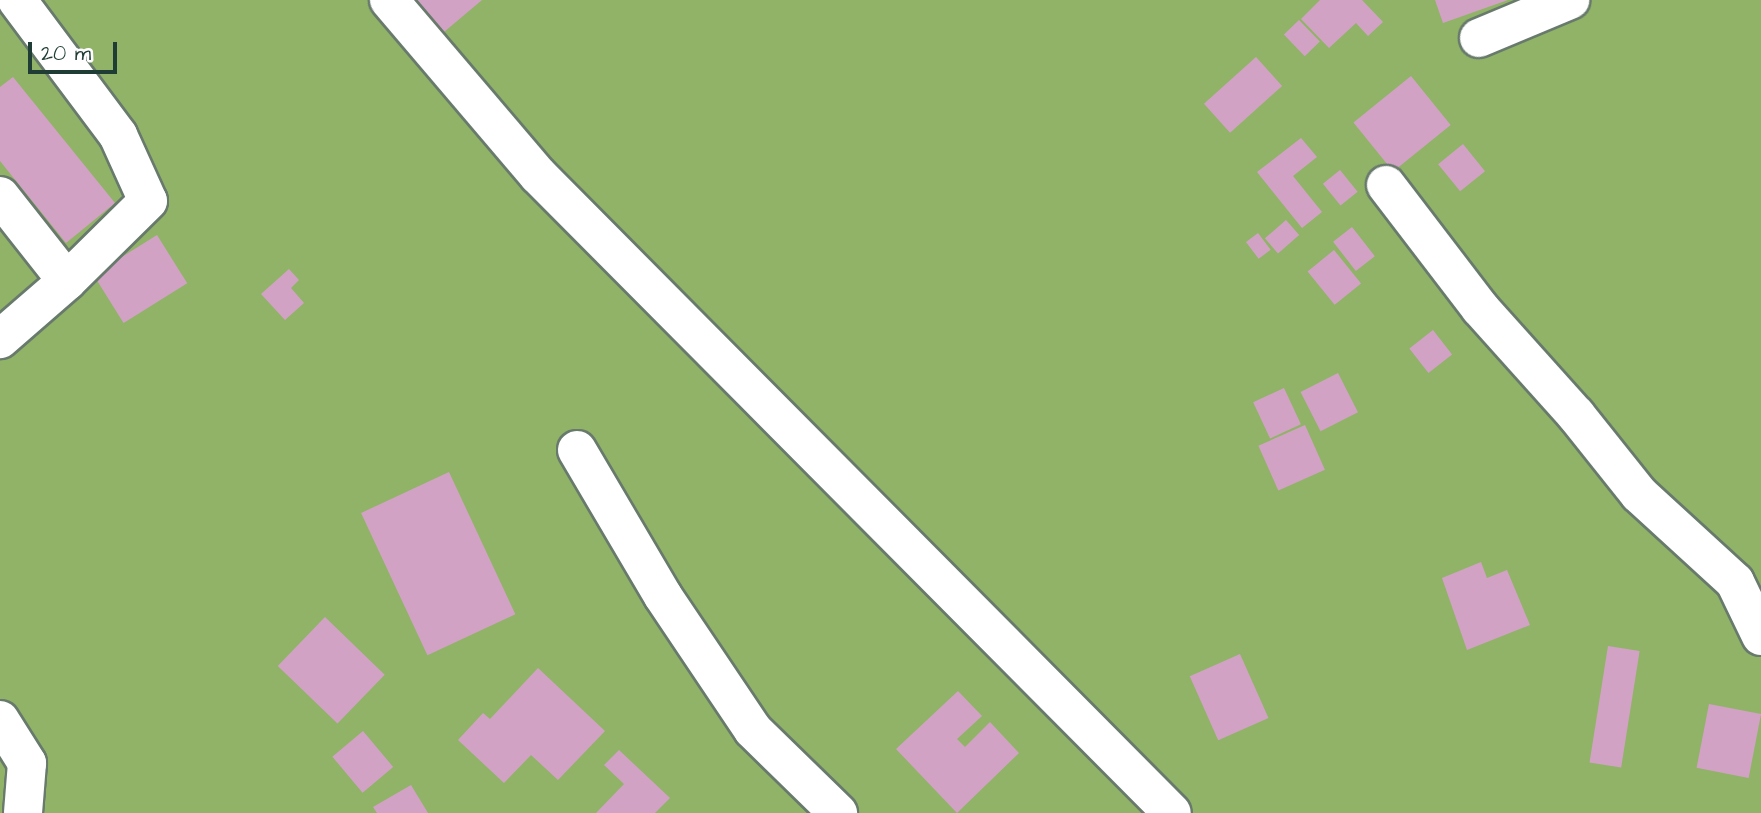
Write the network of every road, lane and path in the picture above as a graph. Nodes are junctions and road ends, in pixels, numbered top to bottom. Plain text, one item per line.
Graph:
1 (18, 0) edge
2 (388, 0) edge
3 (1570, 0) edge
4 (1479, 38) dead end
5 (1385, 186) dead end
6 (0, 196) edge
7 (67, 281) junction
8 (0, 339) edge
9 (577, 450) dead end
10 (1761, 636) edge
11 (0, 720) edge
12 (23, 813) edge
13 (838, 813) edge
14 (1172, 813) edge

1 - 7 street
2 - 14 street
3 - 4 street
5 - 10 street
6 - 7 street
7 - 8 street
9 - 13 street
11 - 12 street

